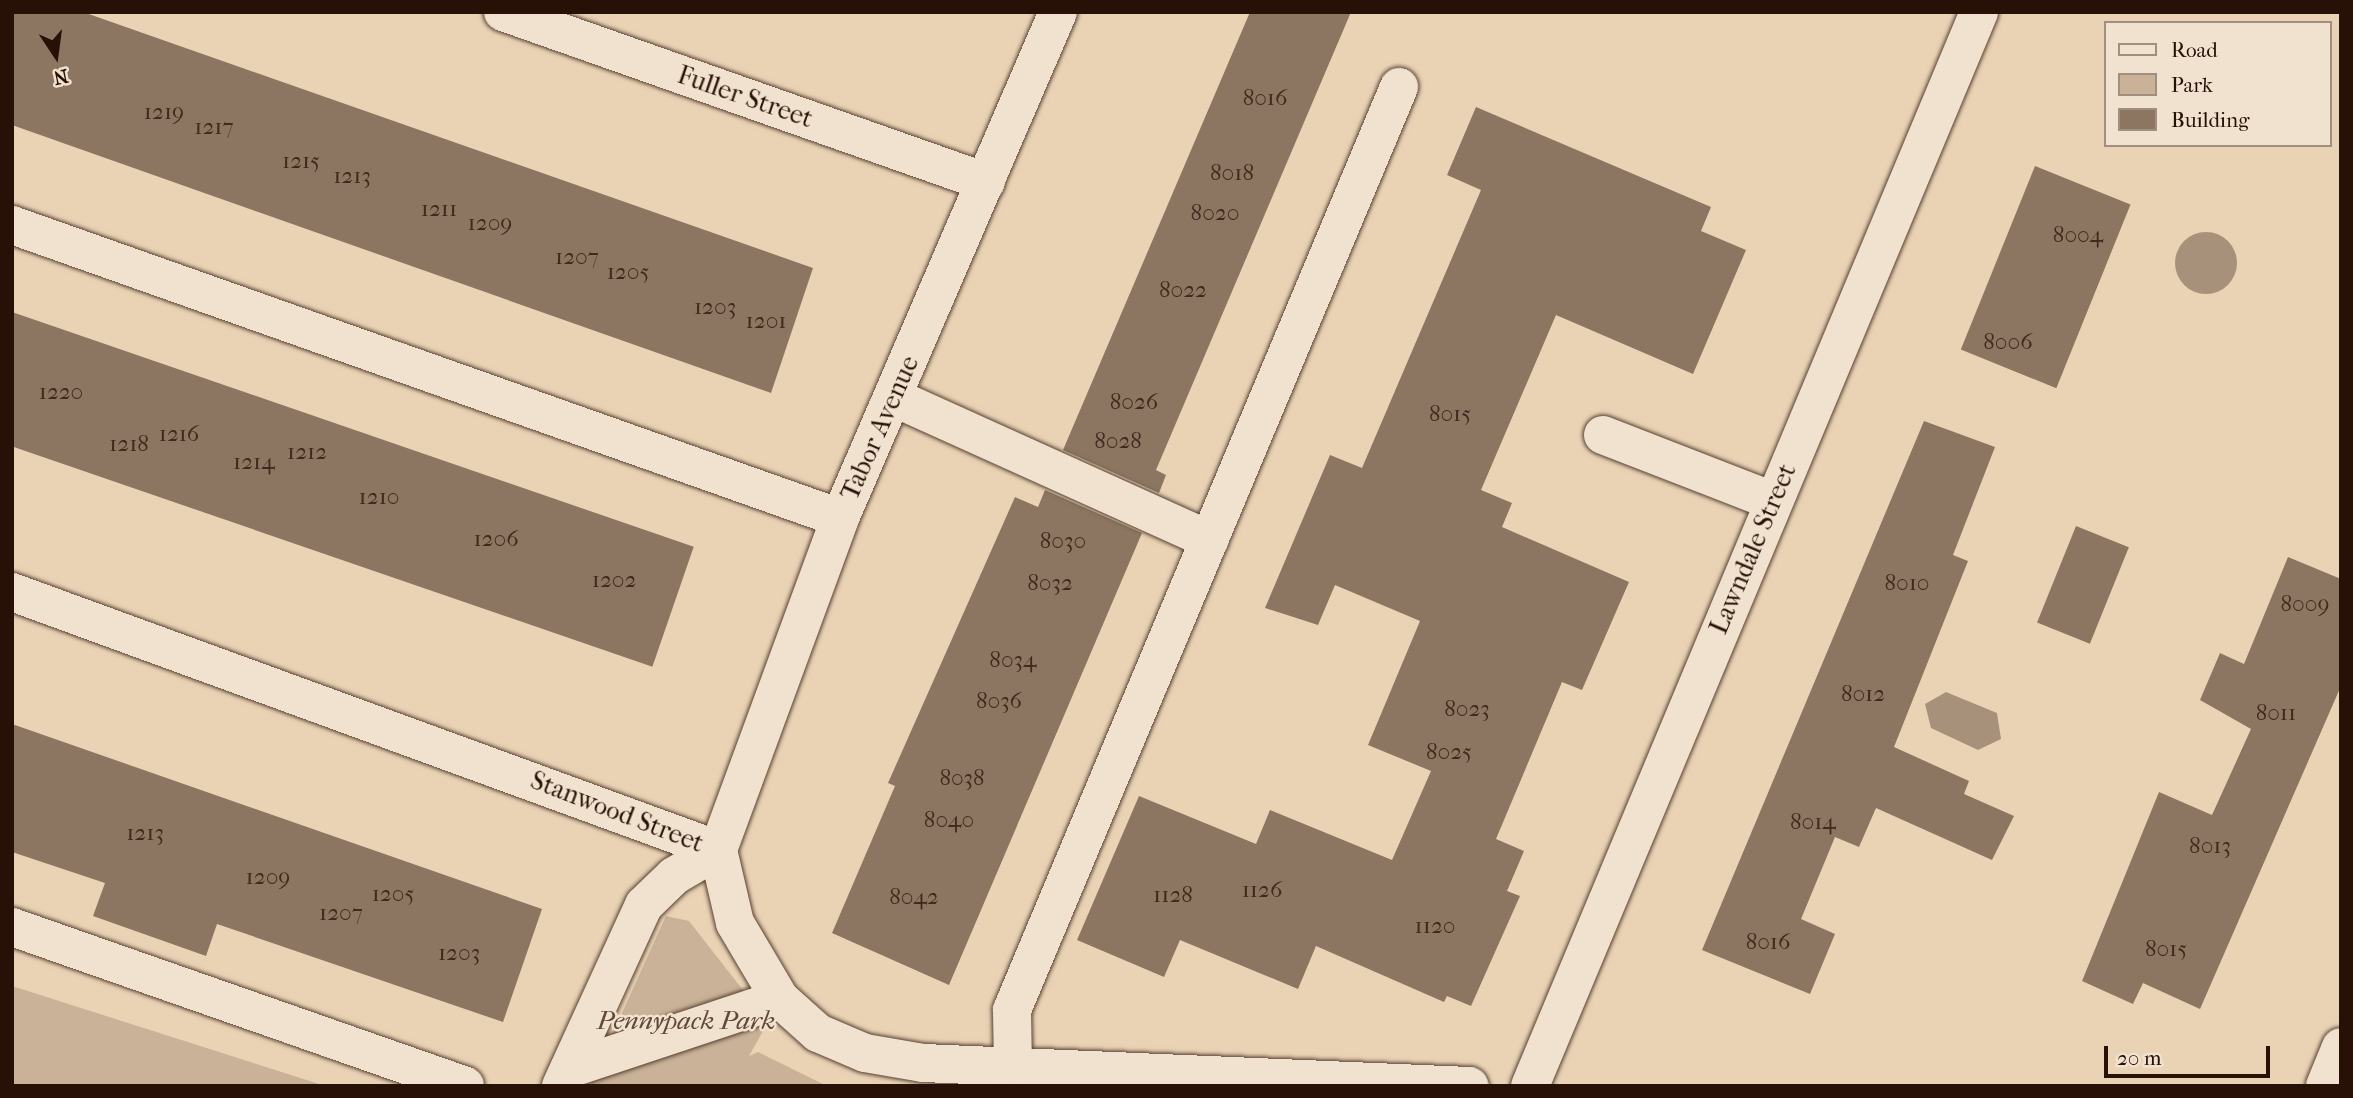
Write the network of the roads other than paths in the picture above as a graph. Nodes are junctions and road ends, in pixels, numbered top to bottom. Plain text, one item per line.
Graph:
1 (503, 12) edge
2 (1058, 12) edge
3 (1979, 12) edge
4 (1399, 87) dead end
5 (986, 182) junction
6 (12, 225) edge
7 (895, 398) junction
8 (1603, 435) dead end
9 (1773, 501) junction
10 (840, 519) junction
11 (1209, 540) junction
12 (12, 592) edge
13 (718, 850) junction
14 (12, 927) edge
15 (780, 999) junction
16 (2341, 1047) edge
17 (1013, 1068) junction
18 (565, 1077) edge
19 (465, 1086) edge
20 (1470, 1086) edge
21 (1530, 1086) edge
22 (2325, 1086) edge

1 - 5 street, Fuller Street
2 - 5 street, Tabor Avenue
3 - 9 street, Lawndale Street
4 - 11 street
5 - 7 street, Tabor Avenue
6 - 10 street
7 - 10 street, Tabor Avenue
7 - 11 street
8 - 9 street
9 - 21 street, Lawndale Street
10 - 13 street, Tabor Avenue
11 - 17 street
12 - 13 street, Stanwood Street
13 - 15 street, Stanwood Street
13 - 18 street
14 - 19 street
15 - 17 street, Stanwood Street
15 - 18 street
16 - 22 street
17 - 20 street, Stanwood Street

